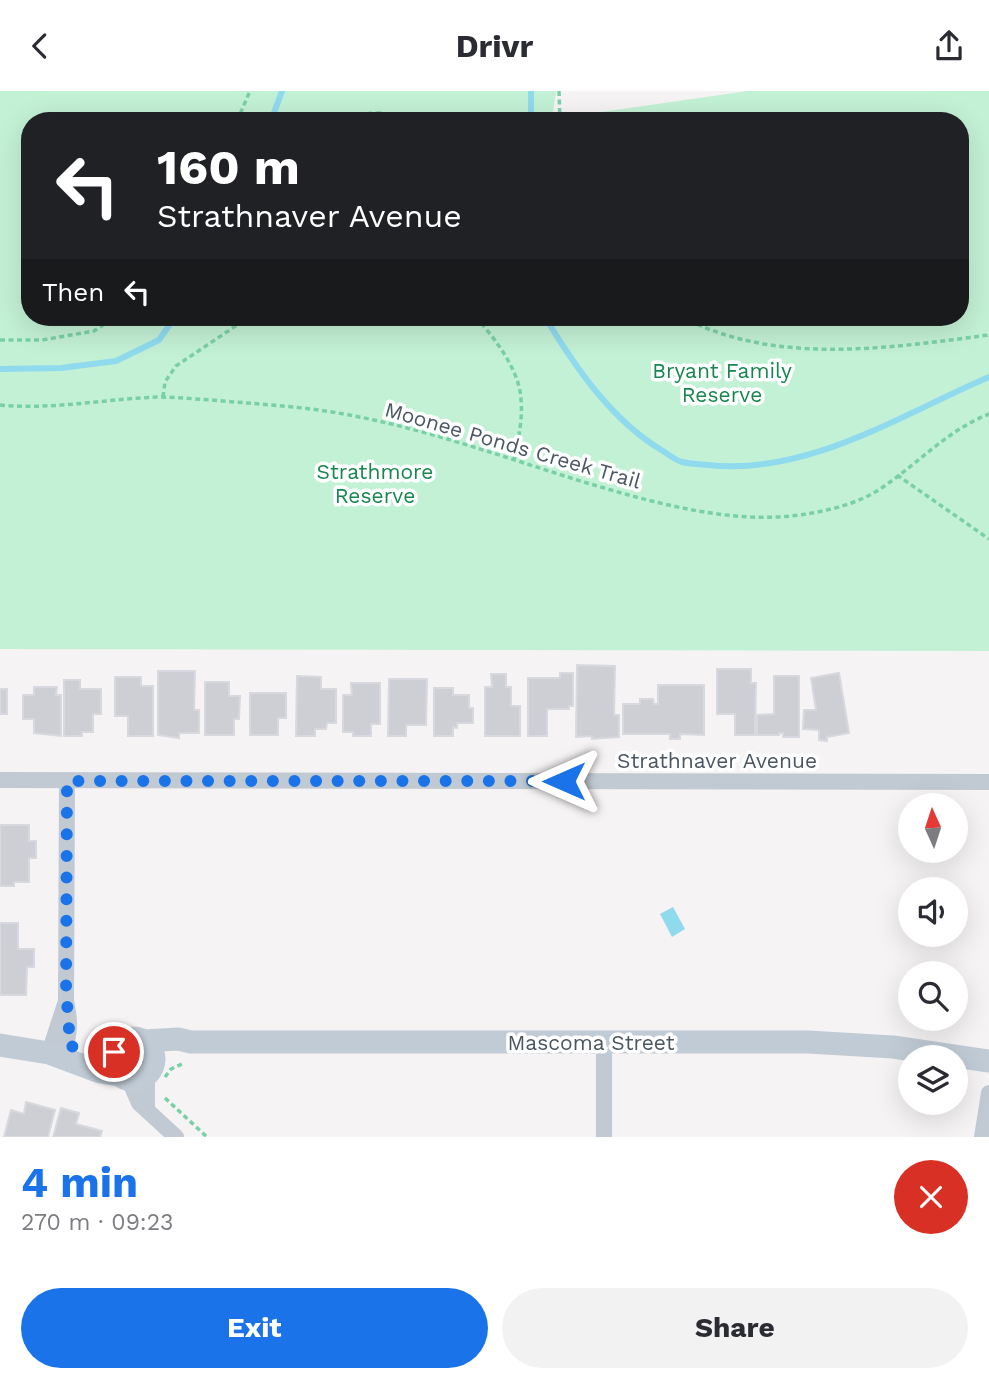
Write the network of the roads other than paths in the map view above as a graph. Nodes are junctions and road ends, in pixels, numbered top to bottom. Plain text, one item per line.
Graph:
1 (0, 781) edge
2 (67, 781) junction
3 (989, 782) edge
4 (144, 1041) junction
5 (604, 1042) junction
6 (2, 1045) edge
7 (58, 1049) junction
8 (114, 1052) junction
9 (192, 1052) junction
10 (989, 1061) edge
11 (142, 1076) junction
12 (989, 1093) edge
13 (176, 1137) edge
14 (604, 1137) edge
15 (982, 1137) edge

1 - 2 street, Strathnaver Avenue
2 - 3 street, Strathnaver Avenue
2 - 7 street
4 - 8 main road
4 - 9 main road, Mascoma Street
4 - 11 main road
5 - 9 main road, Mascoma Street
5 - 10 main road, Mascoma Street
5 - 14 street
6 - 7 main road
7 - 8 main road
7 - 11 main road
8 - 11 main road
9 - 11 main road
11 - 13 street
12 - 15 street

